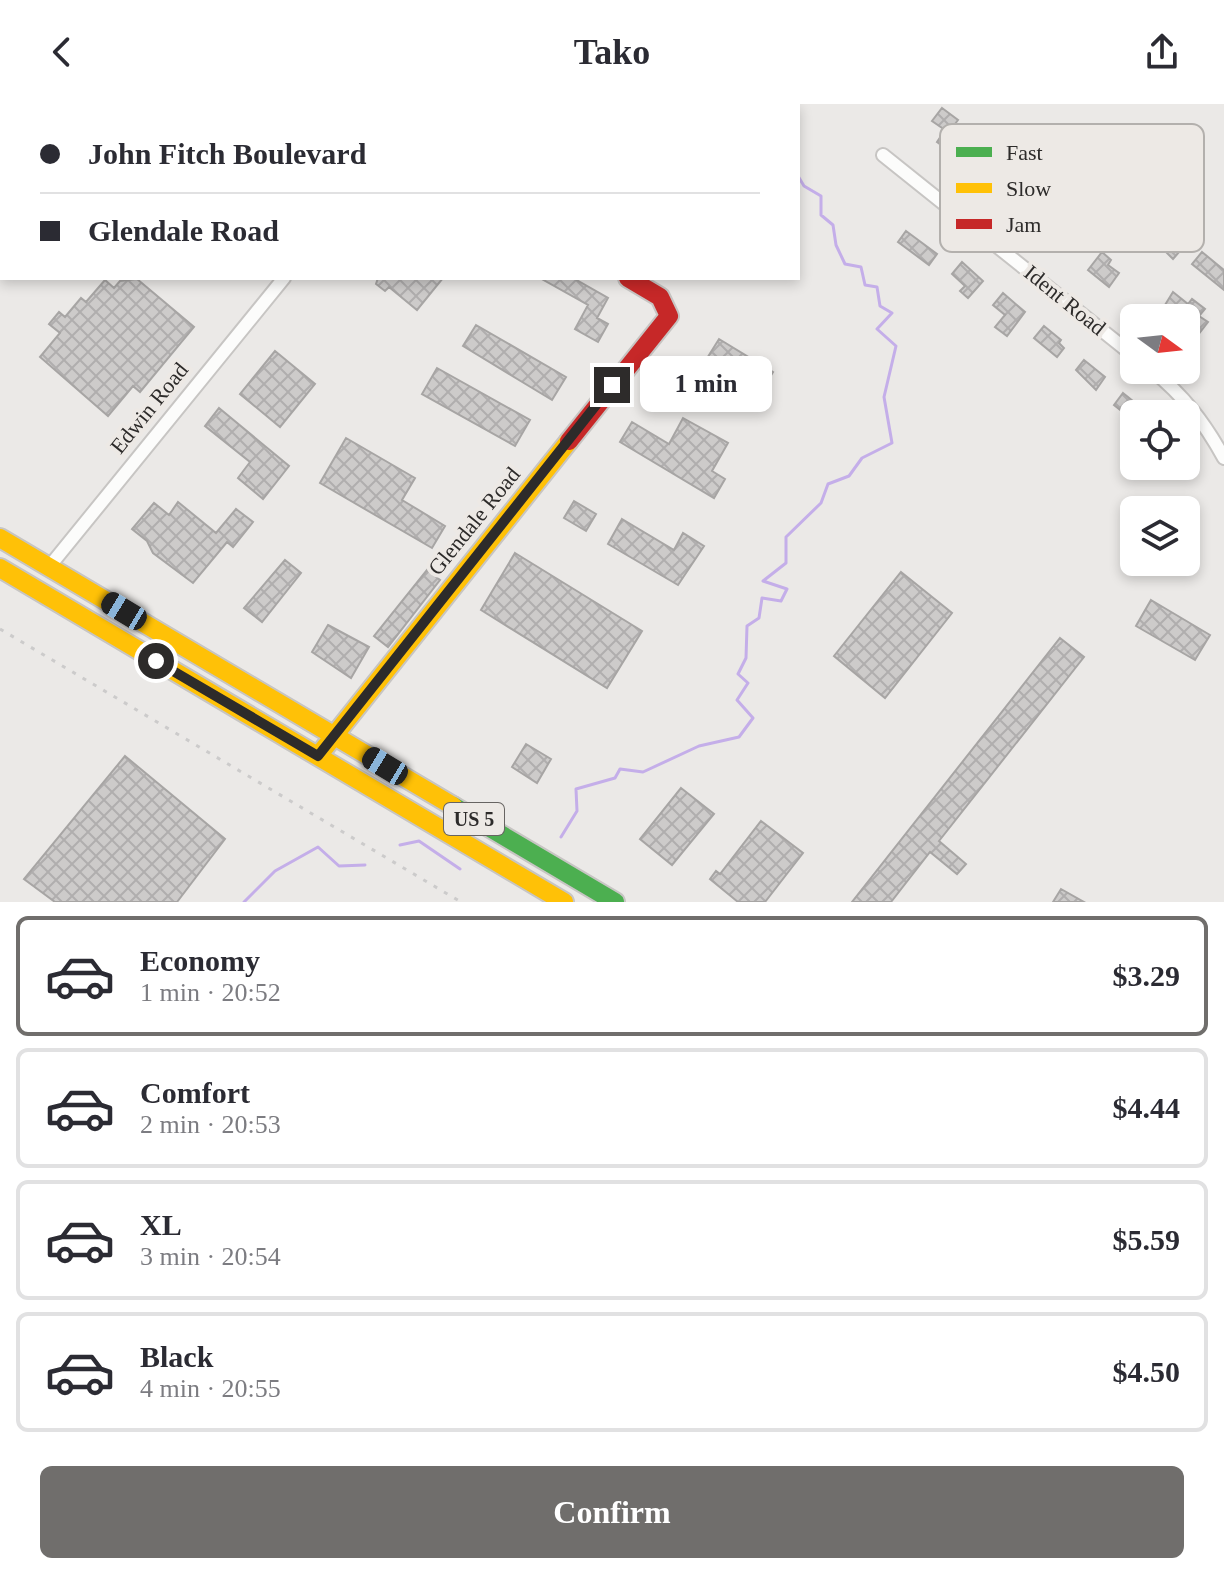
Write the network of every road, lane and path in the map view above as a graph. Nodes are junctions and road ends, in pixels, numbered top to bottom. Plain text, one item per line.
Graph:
1 (883, 155) dead end
2 (940, 201) edge
3 (1004, 252) edge
4 (282, 280) edge
5 (631, 280) edge
6 (1120, 345) edge
7 (1168, 384) edge
8 (1224, 458) edge
9 (0, 538) edge
10 (49, 567) junction
11 (0, 568) edge
12 (334, 736) junction
13 (318, 756) junction
14 (564, 902) edge
15 (615, 902) edge

1 - 2 street, Ident Road
3 - 6 street, Ident Road
4 - 10 street, Edwin Road
5 - 12 main road, Glendale Road
7 - 8 street
9 - 10 main road, US 5
10 - 12 main road, US 5
11 - 13 main road, US 5
12 - 13 main road, Glendale Road
12 - 15 main road, US 5
13 - 14 main road, US 5

